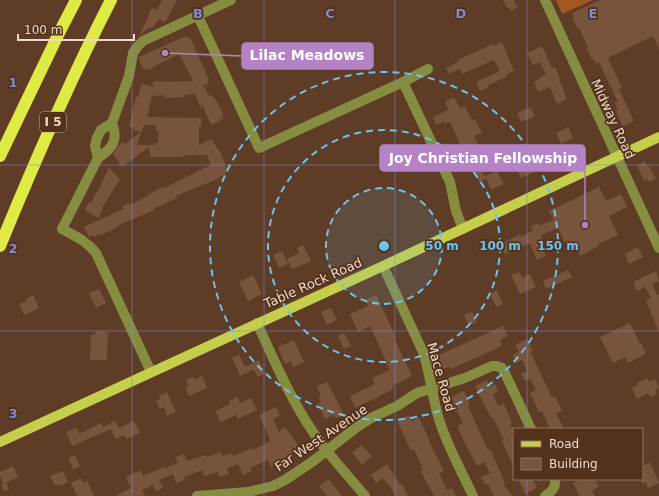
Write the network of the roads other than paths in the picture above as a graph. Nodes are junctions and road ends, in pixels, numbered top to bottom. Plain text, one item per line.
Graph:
1 (76, 0) edge
2 (111, 0) edge
3 (231, 0) edge
4 (545, 0) edge
5 (198, 16) junction
6 (428, 69) dead end
7 (403, 82) junction
8 (112, 124) junction
9 (659, 137) edge
10 (0, 156) edge
11 (616, 157) junction
12 (98, 158) junction
13 (463, 229) junction
14 (0, 246) edge
15 (659, 248) edge
16 (382, 266) junction
17 (257, 323) junction
18 (152, 372) junction
19 (432, 388) junction
20 (532, 428) edge
21 (0, 442) edge
22 (327, 450) junction
23 (555, 482) edge
24 (198, 496) edge
25 (365, 496) edge
26 (473, 496) edge
27 (545, 496) edge

1 - 10 highway, I 5
2 - 14 highway, I 5
3 - 5 street
4 - 11 street, Midway Road
5 - 7 street
5 - 8 street
6 - 7 street
7 - 13 street
8 - 12 street
8 - 12 street
9 - 11 main road, Table Rock Road
11 - 13 main road, Table Rock Road
11 - 15 street, Midway Road
12 - 18 street
13 - 16 main road, Table Rock Road
16 - 17 main road, Table Rock Road
16 - 19 street, Mace Road
17 - 18 main road, Table Rock Road
17 - 22 street
18 - 21 main road, Table Rock Road
19 - 20 street, Far West Avenue
19 - 22 street, Far West Avenue
19 - 26 street, Mace Road
22 - 24 street, Far West Avenue
22 - 25 street
23 - 27 street

